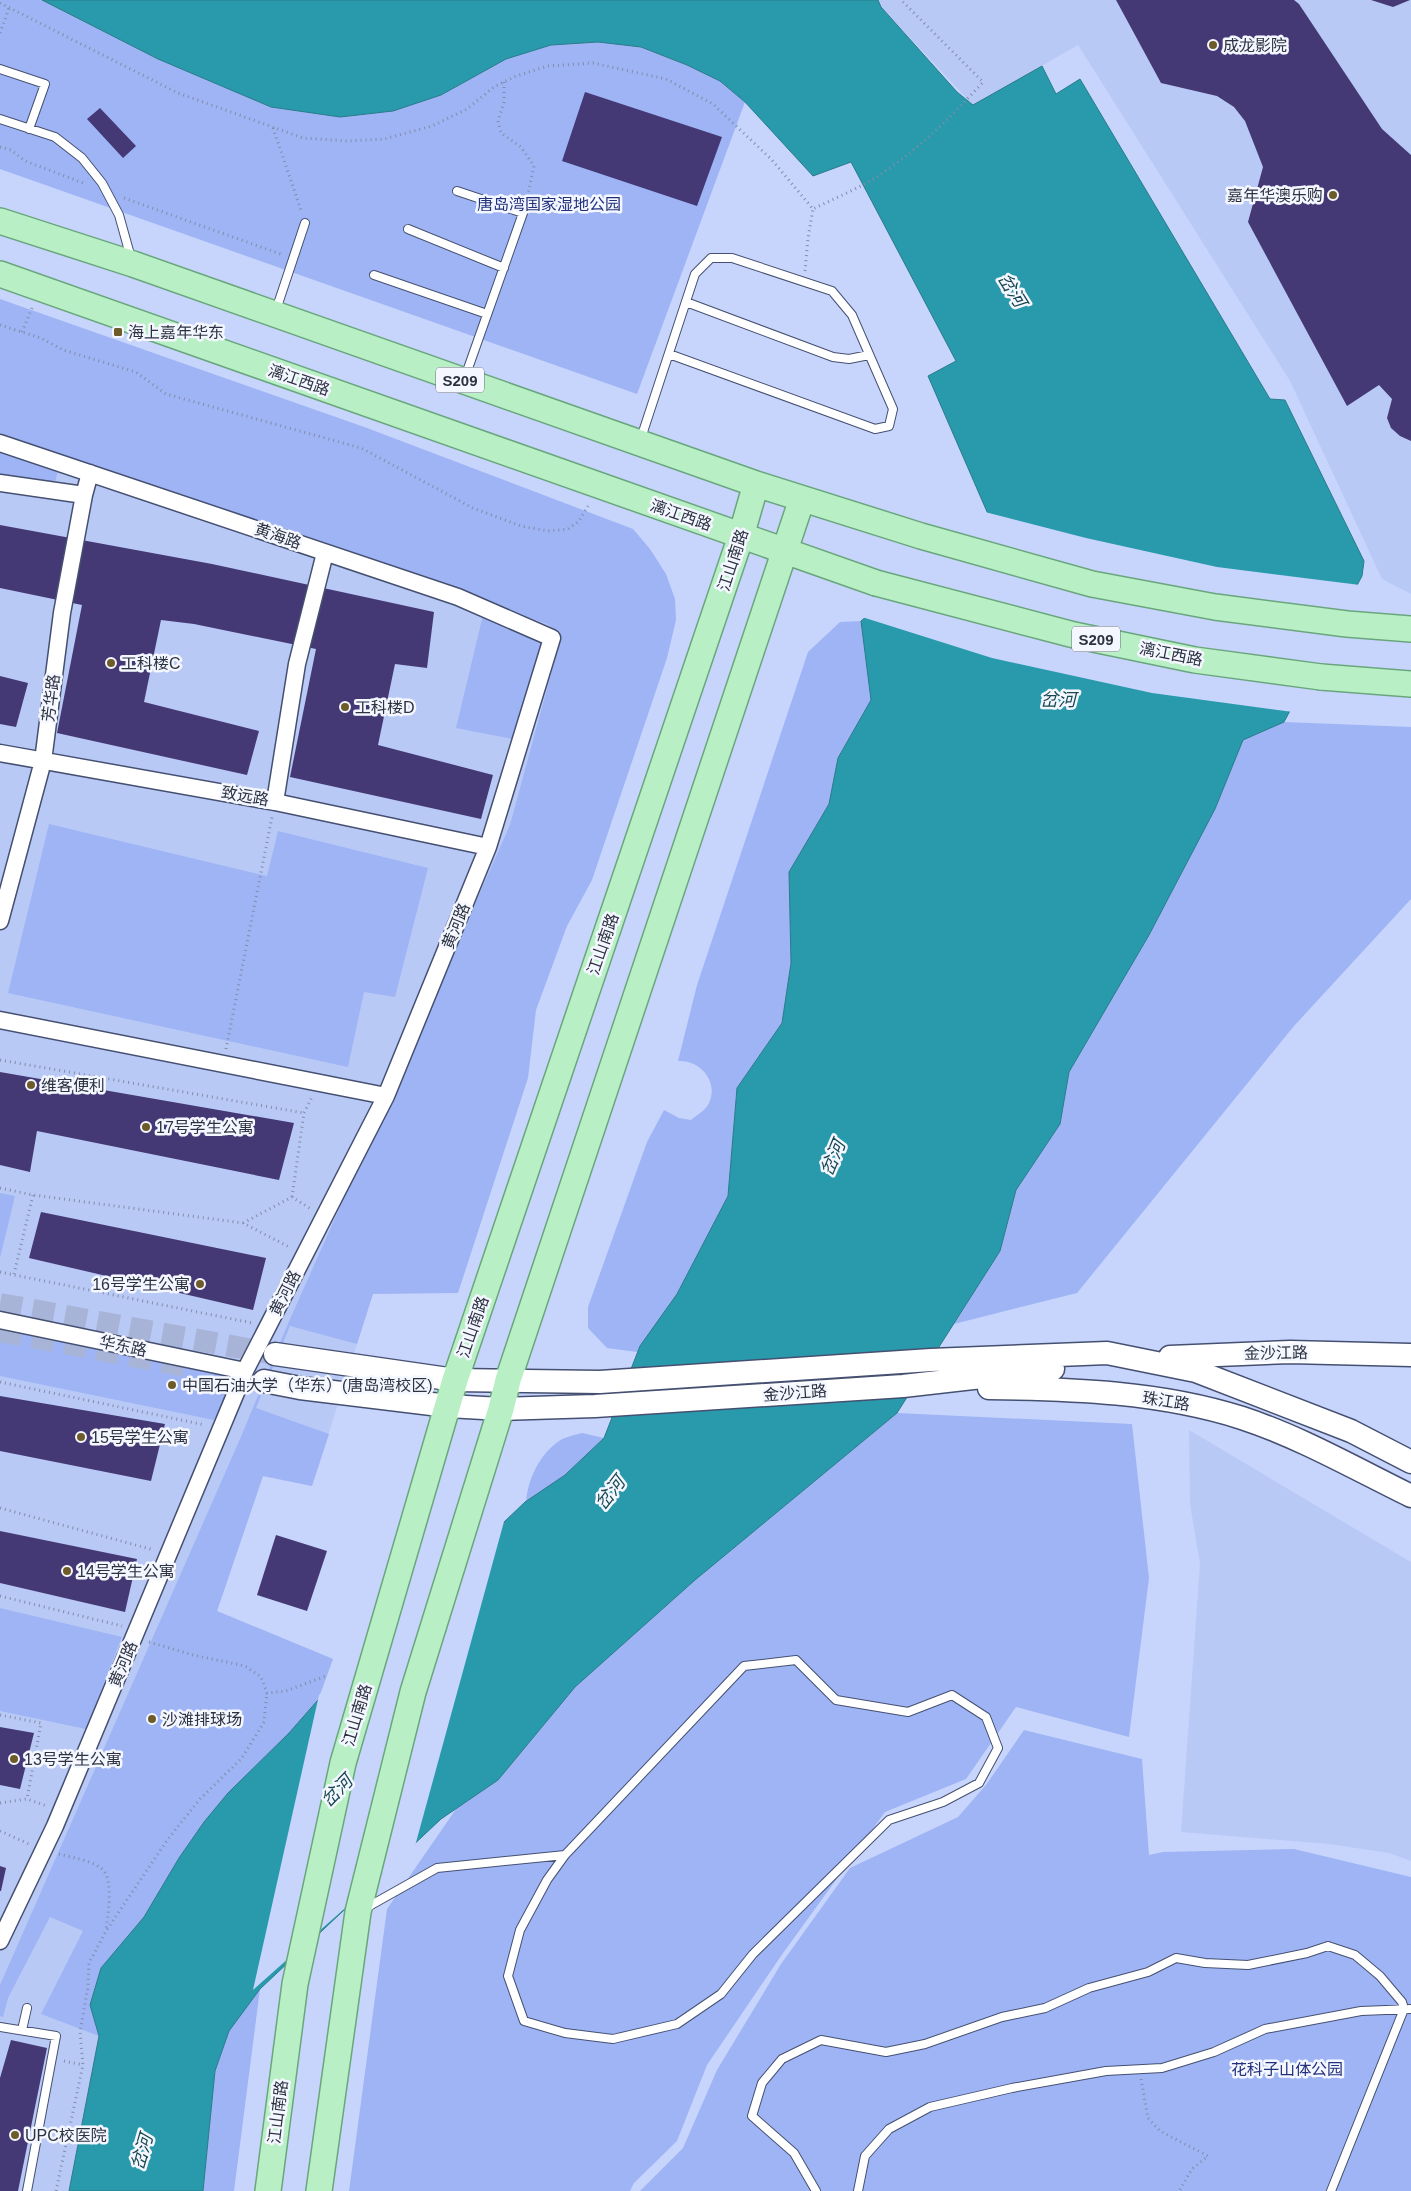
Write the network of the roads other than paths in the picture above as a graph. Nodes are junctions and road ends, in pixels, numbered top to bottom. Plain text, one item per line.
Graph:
1 (0, 69) edge
2 (0, 119) edge
3 (29, 128) junction
4 (457, 191) dead end
5 (0, 221) edge
6 (305, 223) road end
7 (408, 229) dead end
8 (133, 264) junction
9 (504, 268) junction
10 (0, 274) edge
11 (374, 275) dead end
12 (686, 302) junction
13 (487, 314) junction
14 (275, 315) junction
15 (669, 354) junction
16 (869, 355) junction
17 (463, 381) junction
18 (639, 442) junction
19 (0, 443) edge
20 (90, 473) junction
21 (0, 483) edge
22 (756, 484) junction
23 (84, 495) junction
24 (802, 499) junction
25 (741, 536) junction
26 (785, 552) junction
27 (326, 553) junction
28 (1411, 629) edge
29 (552, 638) joint
30 (1411, 684) edge
31 (0, 752) edge
32 (43, 761) junction
33 (275, 802) junction
34 (488, 847) junction
35 (0, 921) edge
36 (0, 1020) edge
37 (386, 1096) junction
38 (0, 1320) edge
39 (275, 1354) tunnel mouth
40 (1411, 1355) edge
41 (1140, 1358) junction
42 (254, 1376) junction
43 (455, 1380) junction
44 (508, 1380) junction
45 (903, 1386) junction
46 (1139, 1396) junction
47 (448, 1406) junction
48 (501, 1409) junction
49 (1411, 1462) edge
50 (1411, 1496) edge
51 (565, 1855) junction
52 (359, 1907) junction
53 (0, 1941) edge
54 (27, 2008) dead end
55 (1408, 2009) edge
56 (0, 2027) edge
57 (22, 2030) junction
58 (27, 2191) edge
59 (268, 2191) edge
60 (319, 2191) edge
61 (816, 2191) edge
62 (858, 2191) edge
63 (1331, 2191) edge

1 - 3 lane
2 - 3 lane
3 - 8 lane
4 - 9 lane
5 - 8 main road, S209
6 - 14 lane
7 - 9 lane
8 - 14 main road, S209
9 - 13 lane
10 - 25 main road, 漓江西路 / S209
11 - 13 lane
12 - 15 lane
12 - 16 lane
12 - 16 lane
13 - 17 lane
14 - 17 main road, S209
15 - 16 lane
15 - 18 lane
17 - 18 main road, S209
18 - 22 main road, S209
19 - 20 street, 黄海路
20 - 23 street, 芳华路
20 - 27 street, 黄海路
21 - 23 street
22 - 24 main road, S209
22 - 25 main road, 江山南路
23 - 32 street, 芳华路
24 - 26 main road
24 - 28 main road, S209
25 - 26 main road, 漓江西路 / S209
25 - 43 main road, 江山南路
26 - 30 main road, 漓江西路 / S209, bridge
26 - 44 main road
27 - 29 street, 黄海路
27 - 33 street
29 - 34 street, 黄河路
31 - 32 street, 致远路
32 - 33 street, 致远路
32 - 35 street, 芳华路
33 - 34 street, 致远路
34 - 37 street, 黄河路
36 - 37 street
37 - 42 street, 黄河路
38 - 42 street, 华东路
39 - 43 main road, 金沙江路
40 - 41 main road, 金沙江路
41 - 44 main road, 金沙江路
41 - 45 main road, 金沙江路
41 - 46 main road
41 - 49 main road
42 - 47 main road, 金沙江路
42 - 53 street, 黄河路
43 - 44 main road, 金沙江路
43 - 47 main road, 江山南路
44 - 48 main road
45 - 46 main road, 珠江路
45 - 48 main road, 金沙江路
46 - 50 main road, 珠江路
47 - 48 main road, 金沙江路
47 - 59 main road, 江山南路
48 - 52 main road
51 - 51 lane
51 - 52 lane
52 - 60 main road
54 - 57 lane
55 - 61 lane
55 - 62 lane
55 - 63 lane
56 - 57 lane
57 - 58 lane

